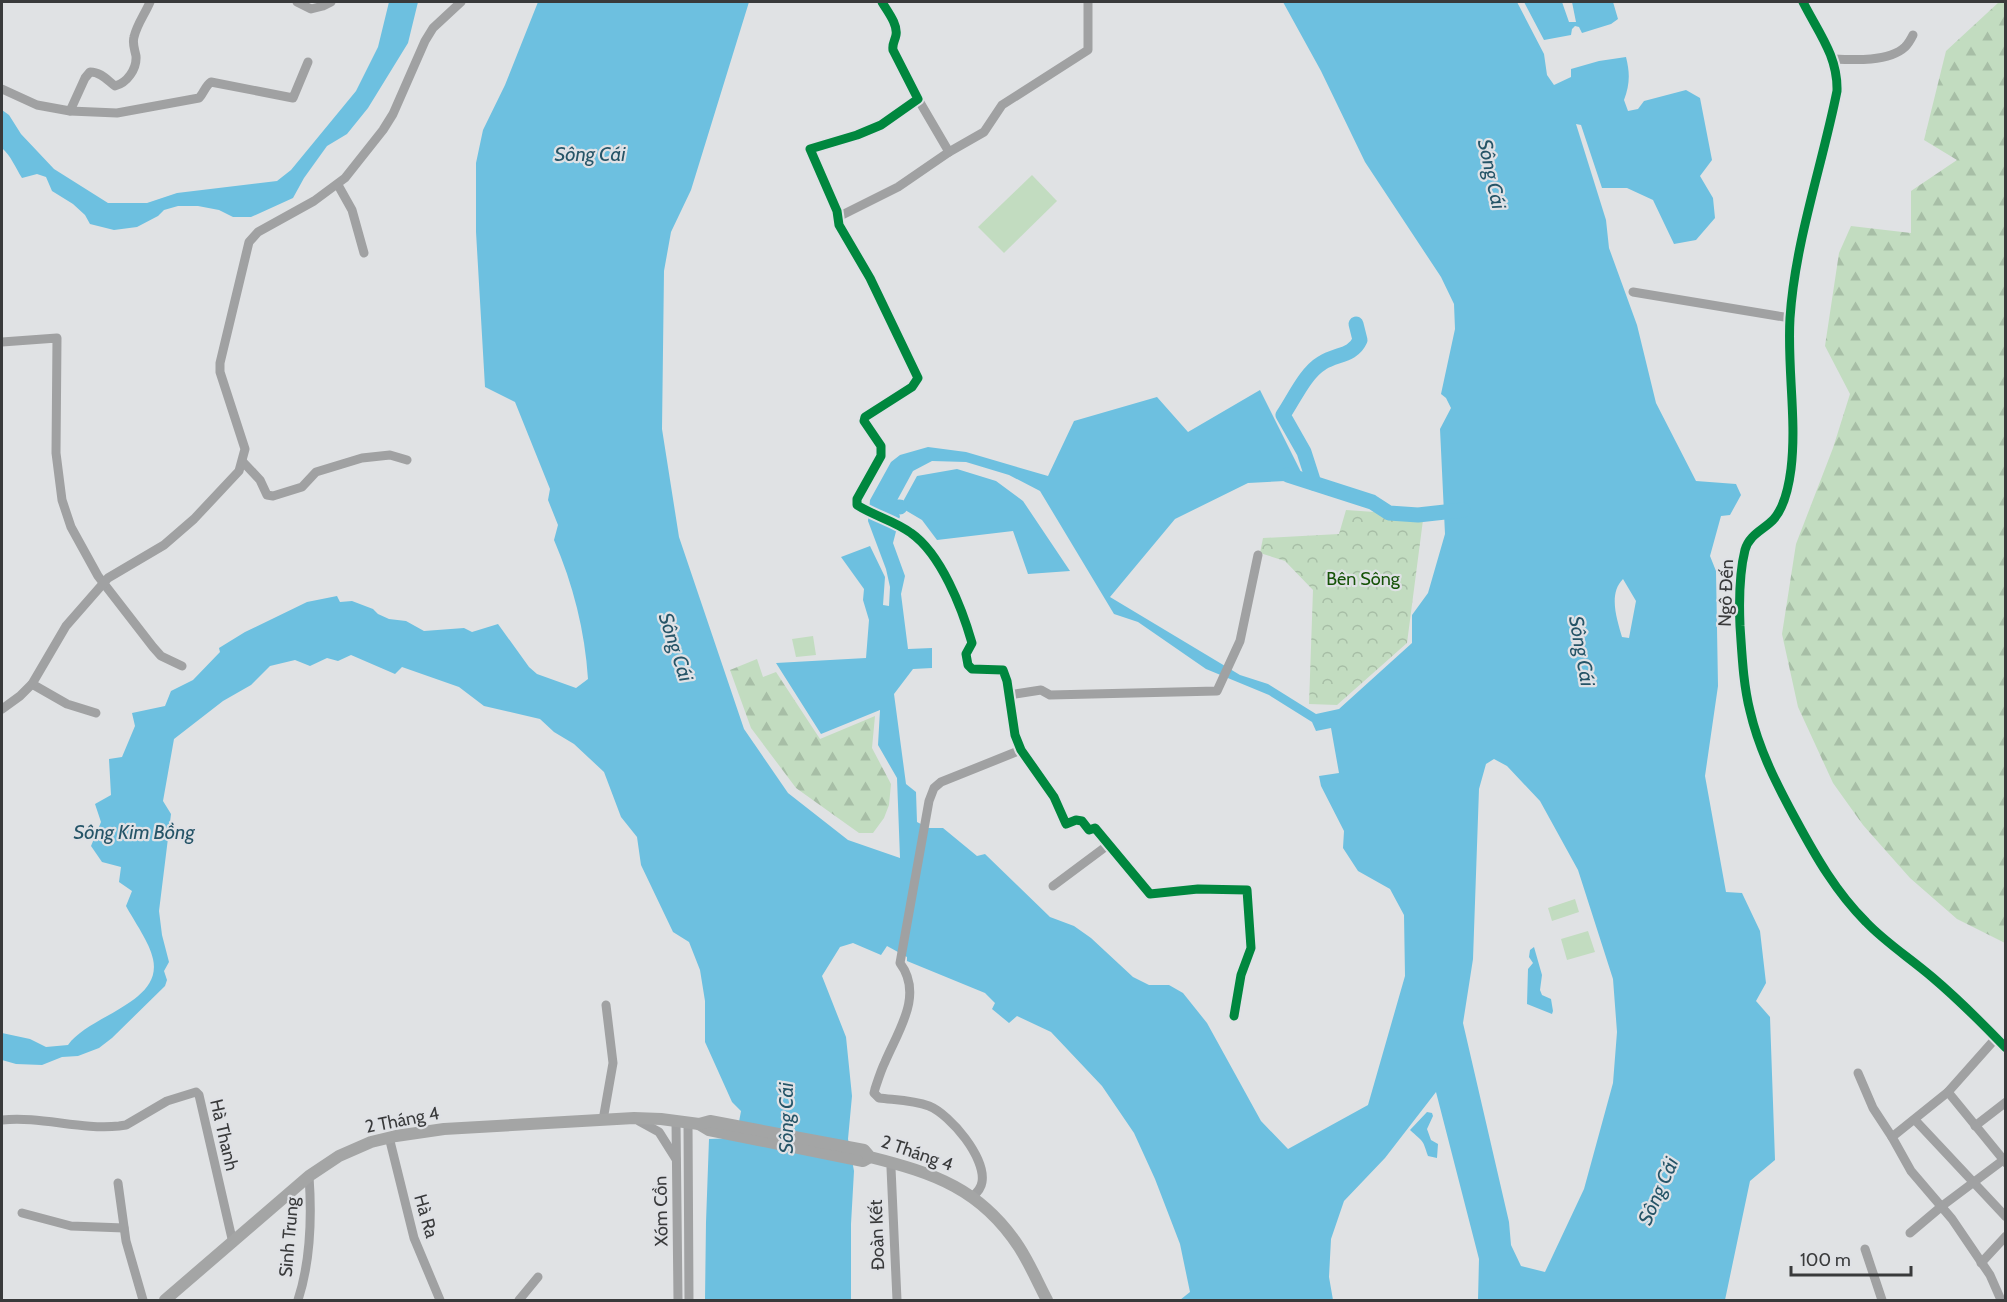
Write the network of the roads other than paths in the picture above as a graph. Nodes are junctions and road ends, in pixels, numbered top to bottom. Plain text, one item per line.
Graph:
1 (150, 2) edge
2 (297, 2) edge
3 (331, 2) edge
4 (461, 2) edge
5 (882, 2) edge
6 (1088, 2) edge
7 (1803, 2) edge
8 (1913, 35) dead end
9 (1833, 59) junction
10 (308, 63) dead end
11 (2, 89) edge
12 (918, 99) junction
13 (70, 111) junction
14 (949, 152) junction
15 (338, 185) junction
16 (838, 217) junction
17 (364, 253) dead end
18 (1633, 292) dead end
19 (1790, 318) junction
20 (2, 342) edge
21 (407, 460) dead end
22 (243, 462) junction
23 (1258, 555) dead end
24 (103, 583) junction
25 (182, 666) dead end
26 (32, 684) junction
27 (1009, 695) junction
28 (2, 709) edge
29 (96, 713) dead end
30 (1021, 750) junction
31 (1108, 845) junction
32 (1053, 886) dead end
33 (606, 1005) dead end
34 (1234, 1016) dead end
35 (1996, 1038) junction
36 (2006, 1048) edge
37 (1858, 1073) dead end
38 (1948, 1092) junction
39 (2006, 1102) edge
40 (634, 1118) junction
41 (2, 1120) edge
42 (603, 1120) junction
43 (1915, 1120) junction
44 (688, 1123) junction
45 (1975, 1126) junction
46 (389, 1137) junction
47 (1892, 1137) junction
48 (2005, 1160) edge
49 (677, 1161) junction
50 (891, 1168) dead end
51 (309, 1176) junction
52 (118, 1183) dead end
53 (1972, 1183) junction
54 (972, 1197) junction
55 (1942, 1206) junction
56 (22, 1213) dead end
57 (2006, 1217) edge
58 (124, 1228) junction
59 (1910, 1233) dead end
60 (2006, 1236) edge
61 (233, 1243) junction
62 (1865, 1249) dead end
63 (1981, 1263) junction
64 (538, 1277) dead end
65 (143, 1300) edge
66 (165, 1300) edge
67 (298, 1300) edge
68 (440, 1300) edge
69 (519, 1300) edge
70 (678, 1300) edge
71 (689, 1300) edge
72 (897, 1300) edge
73 (1047, 1300) edge
74 (1882, 1300) edge
75 (2004, 1300) edge

1 - 13 street
2 - 3 street
4 - 15 street
5 - 12 street
6 - 14 street
7 - 9 street, Ngô Đến
8 - 9 street
9 - 19 street, Ngô Đến
10 - 13 street
11 - 13 street
12 - 14 street
12 - 16 street
14 - 16 street
15 - 17 street
15 - 22 street
16 - 27 street
18 - 19 street
19 - 35 street, Ngô Đến
20 - 24 street
21 - 22 street
22 - 24 street
23 - 27 street
24 - 25 street
24 - 26 street
26 - 28 street
26 - 29 street
27 - 30 street
30 - 31 street
30 - 54 street
31 - 32 street
31 - 34 street
33 - 42 street
35 - 36 street, Ngô Đến
35 - 38 street
37 - 47 street
38 - 43 street
38 - 45 street
39 - 45 street
40 - 42 main road, 2 Tháng 4
40 - 44 main road, 2 Tháng 4
40 - 49 street
41 - 61 street, Hà Thanh
42 - 46 main road, 2 Tháng 4
43 - 47 street
43 - 53 street
44 - 49 street, Xóm Cồn
44 - 54 main road, 2 Tháng 4
44 - 71 street, Xóm Cồn
45 - 48 street
46 - 51 main road, 2 Tháng 4
46 - 68 street, Hà Ra
47 - 55 street
48 - 53 street
49 - 70 street, Xóm Cồn
50 - 72 street, Đoàn Kết
51 - 61 main road, 2 Tháng 4
51 - 67 street, Sinh Trung
52 - 58 street
53 - 55 street
53 - 57 street
54 - 73 main road, 2 Tháng 4
55 - 59 street
55 - 63 street
56 - 58 street
58 - 65 street
60 - 63 street
61 - 66 main road, 2 Tháng 4
62 - 74 street
63 - 75 street
64 - 69 street

